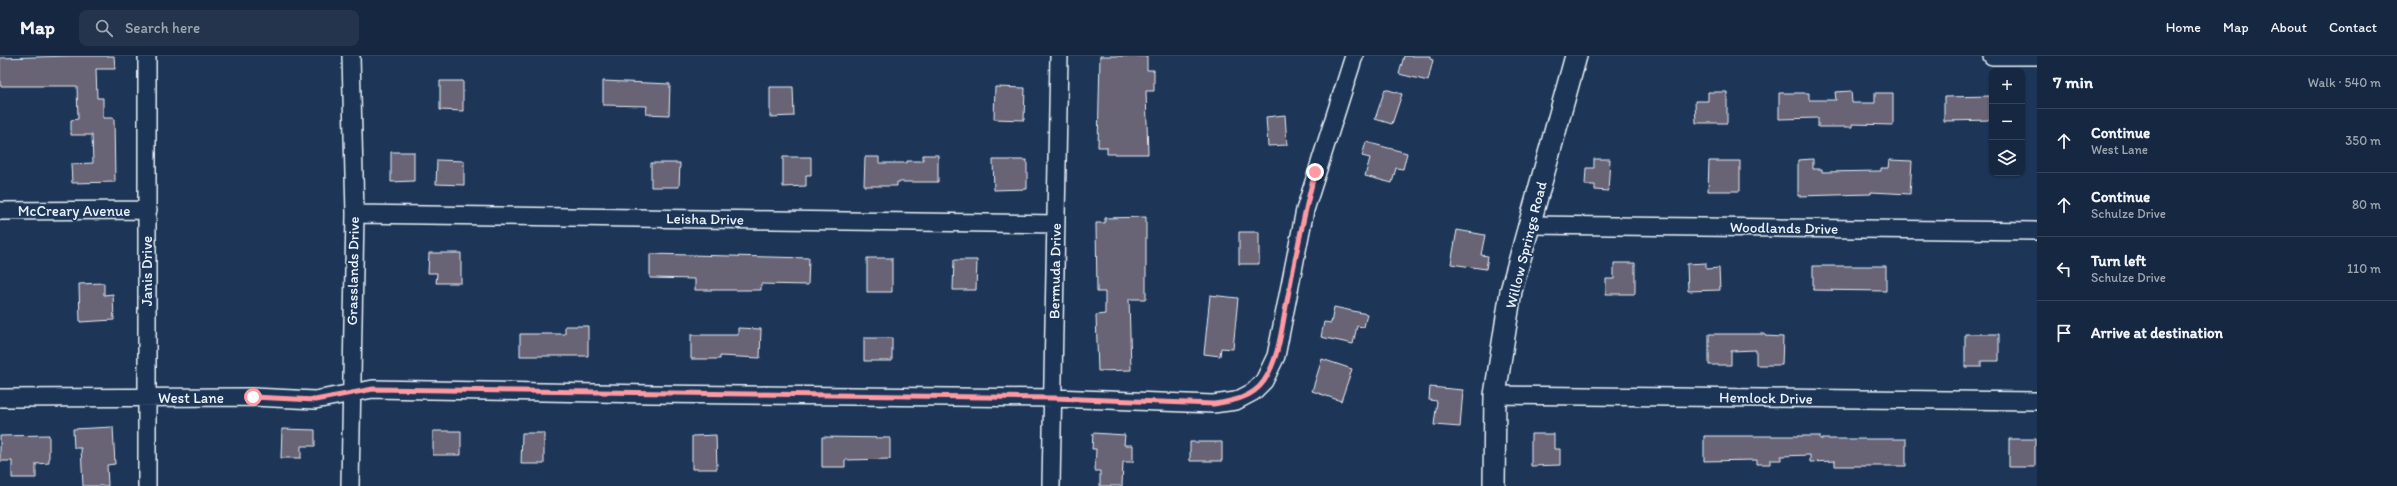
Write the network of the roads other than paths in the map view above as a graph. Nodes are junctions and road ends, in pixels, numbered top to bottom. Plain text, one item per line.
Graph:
1 (147, 56) edge
2 (351, 56) edge
3 (1059, 56) edge
4 (1354, 56) edge
5 (1576, 56) edge
6 (1992, 56) edge
7 (2037, 56) edge
8 (148, 210) junction
9 (0, 211) edge
10 (354, 214) junction
11 (1056, 224) junction
12 (1530, 226) junction
13 (2037, 231) edge
14 (350, 393) junction
15 (1495, 395) junction
16 (0, 398) edge
17 (146, 398) junction
18 (1054, 398) junction
19 (2037, 401) edge
20 (146, 486) edge
21 (350, 486) edge
22 (1051, 486) edge
23 (1494, 486) edge

1 - 8 street, Janis Drive
2 - 10 street, Grasslands Drive
3 - 11 street, Bermuda Drive
4 - 18 street, West Lane
5 - 12 street, Willow Springs Road
6 - 7 street
8 - 9 street, McCreary Avenue
8 - 17 street, Janis Drive
10 - 11 street, Leisha Drive
10 - 14 street, Grasslands Drive
11 - 18 street, Bermuda Drive
12 - 13 street, Woodlands Drive
12 - 15 street, Willow Springs Road
14 - 17 street, West Lane
14 - 18 street, West Lane
14 - 21 street, Grasslands Drive
15 - 19 street, Hemlock Drive
15 - 23 street, Willow Springs Road
16 - 17 street, West Lane
17 - 20 street, Janis Drive
18 - 22 street, Bermuda Drive

